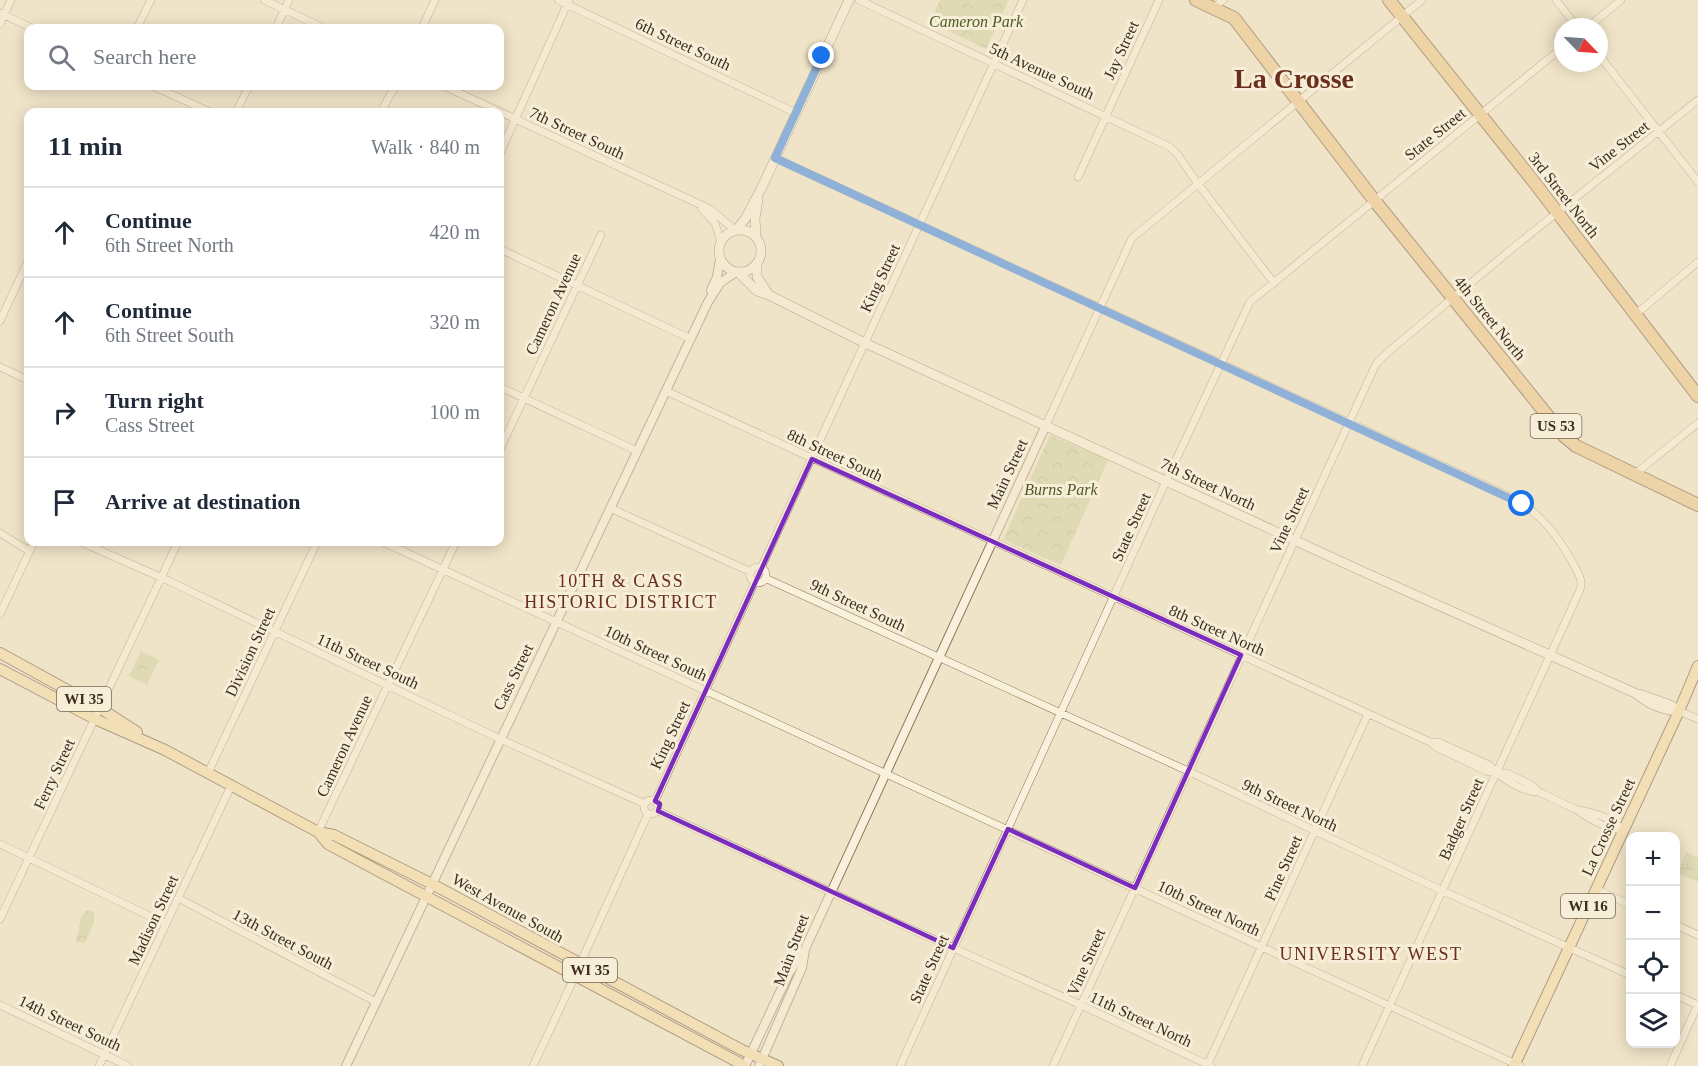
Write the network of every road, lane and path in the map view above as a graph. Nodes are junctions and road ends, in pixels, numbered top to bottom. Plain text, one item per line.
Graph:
1 (11, 0) edge
2 (151, 0) edge
3 (264, 0) edge
4 (289, 0) edge
5 (435, 0) edge
6 (558, 0) edge
7 (849, 0) edge
8 (859, 0) edge
9 (1023, 0) edge
10 (1159, 0) edge
11 (1196, 0) edge
12 (1223, 0) edge
13 (1389, 0) edge
14 (1422, 0) edge
15 (1556, 0) edge
16 (1621, 0) edge
17 (568, 2) edge
18 (1213, 8) junction
19 (285, 10) junction
20 (2, 14) edge
21 (1402, 16) junction
22 (1570, 18) edge
23 (1599, 18) edge
24 (0, 24) edge
25 (24, 24) edge
26 (139, 24) edge
27 (278, 24) edge
28 (315, 24) edge
29 (424, 24) edge
30 (1554, 54) edge
31 (993, 62) junction
32 (1608, 66) edge
33 (162, 90) edge
34 (247, 90) edge
35 (393, 90) edge
36 (453, 90) edge
37 (1698, 100) edge
38 (1298, 101) junction
39 (201, 108) edge
40 (238, 108) edge
41 (383, 108) edge
42 (491, 108) edge
43 (796, 113) junction
44 (504, 114) edge
45 (1480, 114) junction
46 (1106, 116) junction
47 (515, 119) junction
48 (1659, 131) junction
49 (504, 144) edge
50 (775, 158) junction
51 (1078, 177) dead end
52 (1698, 182) edge
53 (1198, 184) junction
54 (761, 189) junction
55 (1374, 200) junction
56 (697, 204) junction
57 (1557, 212) junction
58 (919, 225) junction
59 (735, 230) junction
60 (601, 235) dead end
61 (756, 237) junction
62 (721, 242) junction
63 (504, 251) edge
64 (720, 259) junction
65 (1698, 262) edge
66 (757, 264) junction
67 (24, 270) edge
68 (737, 272) junction
69 (1274, 283) junction
70 (577, 285) junction
71 (769, 296) junction
72 (1453, 298) junction
73 (708, 302) junction
74 (1099, 308) junction
75 (1636, 314) junction
76 (0, 321) edge
77 (691, 339) junction
78 (865, 343) junction
79 (1221, 363) junction
80 (0, 367) edge
81 (24, 378) edge
82 (504, 389) edge
83 (666, 391) junction
84 (1698, 396) edge
85 (524, 398) junction
86 (1349, 423) junction
87 (1698, 423) edge
88 (1047, 426) junction
89 (504, 440) edge
90 (637, 451) junction
91 (812, 459) junction
92 (1635, 474) junction
93 (1166, 481) junction
94 (1698, 505) edge
95 (610, 508) junction
96 (0, 533) edge
97 (1294, 540) junction
98 (993, 542) junction
99 (32, 546) edge
100 (90, 546) edge
101 (176, 546) edge
102 (315, 546) edge
103 (391, 546) edge
104 (454, 546) edge
105 (30, 550) junction
106 (761, 568) junction
107 (442, 570) junction
108 (751, 572) junction
109 (765, 578) junction
110 (161, 579) junction
111 (755, 582) junction
112 (1113, 598) junction
113 (0, 614) edge
114 (556, 622) junction
115 (274, 632) junction
116 (0, 653) edge
117 (1241, 655) junction
118 (1550, 656) junction
119 (939, 658) junction
120 (1698, 666) edge
121 (0, 669) edge
122 (388, 685) junction
123 (705, 691) junction
124 (1679, 711) junction
125 (1061, 713) junction
126 (98, 714) junction
127 (1368, 714) junction
128 (1698, 718) edge
129 (500, 739) junction
130 (1188, 771) junction
131 (208, 773) junction
132 (1497, 773) junction
133 (885, 774) junction
134 (231, 786) junction
135 (655, 801) junction
136 (645, 804) junction
137 (658, 811) junction
138 (648, 814) junction
139 (1008, 829) junction
140 (1623, 830) junction
141 (1315, 831) junction
142 (318, 832) junction
143 (0, 844) edge
144 (29, 858) junction
145 (432, 884) junction
146 (1135, 888) junction
147 (1596, 889) junction
148 (831, 891) junction
149 (1443, 891) junction
150 (426, 896) junction
151 (178, 898) junction
152 (1626, 903) edge
153 (0, 919) edge
154 (166, 924) junction
155 (1680, 927) edge
156 (1698, 935) edge
157 (1262, 947) junction
158 (953, 948) junction
159 (1569, 948) junction
160 (805, 949) junction
161 (580, 964) junction
162 (1626, 973) edge
163 (574, 976) junction
164 (1680, 997) edge
165 (376, 1002) junction
166 (0, 1005) edge
167 (1081, 1005) junction
168 (1698, 1005) edge
169 (1389, 1007) junction
170 (105, 1054) junction
171 (750, 1054) junction
172 (760, 1063) edge
173 (1516, 1065) edge
174 (99, 1066) edge
175 (128, 1066) edge
176 (345, 1066) edge
177 (533, 1066) edge
178 (745, 1066) edge
179 (778, 1066) edge
180 (900, 1066) edge
181 (1053, 1066) edge
182 (1208, 1066) edge
183 (1362, 1066) edge
184 (1670, 1066) edge

1 - 20 street
2 - 26 street
3 - 19 street
4 - 19 street
5 - 29 street
6 - 17 street, 6th Street South
7 - 43 main road
8 - 31 street, 5th Avenue South
9 - 31 street, King Street
10 - 46 street, Jay Street
11 - 18 highway, US 53
12 - 18 street
13 - 21 highway, 3rd Street North
14 - 21 street, Main Street
15 - 22 street
16 - 23 street
17 - 43 street, 6th Street South
17 - 47 street
18 - 38 highway, US 53
19 - 27 street
19 - 28 street
20 - 24 street
20 - 25 street
21 - 38 street, Main Street
21 - 45 highway, 3rd Street North
30 - 45 street, State Street
31 - 46 street, 5th Avenue South
31 - 58 street, King Street
32 - 48 street
33 - 39 street
34 - 40 street
35 - 41 street
36 - 42 street, 7th Street South
37 - 48 street, Vine Street
38 - 53 street, Main Street
38 - 55 highway, 4th Street North / US 53
43 - 50 main road
44 - 47 street, 7th Street South
45 - 55 street, State Street
45 - 57 highway, 3rd Street North
46 - 51 street, Jay Street
46 - 53 street, 5th Avenue South
47 - 49 street
47 - 56 street, 7th Street South
48 - 52 street
48 - 57 street, Vine Street
50 - 54 main road
50 - 58 street
53 - 69 street, 5th Avenue South
53 - 74 street, Main Street
54 - 59 main road
54 - 61 main road
55 - 69 street, State Street
55 - 72 highway, 4th Street North / US 53
56 - 59 street, 7th Street South
56 - 62 street, 7th Street South
57 - 72 street, Vine Street
57 - 75 highway, 3rd Street North
58 - 74 street
58 - 78 street, King Street
59 - 61 main road
59 - 62 main road
60 - 70 street, Cameron Avenue
61 - 66 main road
62 - 64 main road
63 - 70 street
64 - 68 main road
64 - 73 street, Cass Street
65 - 75 street
66 - 68 main road
66 - 71 main road
67 - 76 street
68 - 71 main road, 7th Street North
68 - 73 street, Cass Street
69 - 79 street, State Street
70 - 77 street
70 - 85 street, Cameron Avenue
71 - 78 main road, 7th Street North
72 - 86 street, Vine Street
72 - 92 highway, 4th Street North / US 53
73 - 77 street, Cass Street
74 - 79 street
74 - 88 street, Main Street
75 - 84 highway, 3rd Street North
77 - 83 street, Cass Street
78 - 88 main road, 7th Street North
78 - 91 street, King Street
79 - 86 street
79 - 93 street, State Street
80 - 81 street
82 - 85 street
83 - 90 street, Cass Street
83 - 91 street, 8th Street South
85 - 89 street, Cameron Avenue
85 - 90 street
86 - 97 street, Vine Street
86 - 118 street, Badger Street
87 - 92 street
88 - 93 main road, 7th Street North
88 - 98 street, Main Street
90 - 95 street, Cass Street
91 - 98 street, 8th Street South
91 - 106 street, King Street
92 - 94 highway, 4th Street North / US 53
93 - 97 main road, 7th Street North
93 - 112 street, State Street
95 - 108 street
95 - 114 street, Cass Street
96 - 105 street
97 - 117 street, Vine Street
97 - 118 main road, 7th Street North
98 - 112 street, 8th Street North
98 - 119 street, Main Street
99 - 105 street
100 - 110 street, 11th Street South
101 - 110 street, Ferry Street
102 - 115 street, Division Street
103 - 107 street, 10th Street South
104 - 107 street, Cameron Avenue
105 - 113 street
106 - 108 street
106 - 109 street
107 - 114 street, 10th Street South
107 - 122 street, Cameron Avenue
108 - 111 street
109 - 111 street
109 - 119 street, 9th Street South
110 - 115 street, 11th Street South
110 - 126 street, Ferry Street
111 - 123 street, King Street
112 - 117 street, 8th Street North
112 - 125 street, State Street
114 - 123 street, 10th Street South
114 - 129 street, Cass Street
115 - 122 street, 11th Street South
115 - 131 street, Division Street
116 - 126 main road, West Avenue South / WI 35
117 - 127 street, 8th Street North
117 - 130 street, Vine Street
118 - 124 main road, 7th Street North
118 - 132 street, Badger Street
119 - 125 street, 9th Street North
119 - 133 street, Main Street
120 - 124 main road, La Crosse Street
121 - 126 main road, West Avenue South / WI 35
122 - 129 street, 11th Street South
122 - 142 street, Cameron Avenue
123 - 133 street, 10th Street South
123 - 135 street, King Street
124 - 128 street, 7th Street North
124 - 140 main road, La Crosse Street / WI 16
125 - 130 street, 9th Street North
125 - 139 street, State Street
126 - 131 main road, West Avenue South / WI 35
126 - 144 street, Ferry Street
127 - 132 street, 8th Street North
127 - 141 street, Pine Street
129 - 136 street, 11th Street South
129 - 145 street, Cass Street
130 - 141 street, 9th Street North
130 - 146 street, Vine Street
131 - 134 main road, West Avenue South / WI 35
132 - 140 street, 8th Street North
132 - 149 street, Badger Street
133 - 139 street, 10th Street North
133 - 148 street, Main Street
134 - 142 main road, West Avenue South / WI 35
134 - 151 street, Madison Street
135 - 136 street
135 - 137 street
136 - 138 street
137 - 138 street
137 - 148 street
138 - 161 street
139 - 146 street, 10th Street North
139 - 158 street, State Street
140 - 147 main road, La Crosse Street / WI 16
141 - 149 street, 9th Street North
141 - 157 street, Pine Street
142 - 145 main road, West Avenue South / WI 35
142 - 150 main road, West Avenue South / WI 35
143 - 144 street
144 - 153 street, Ferry Street
144 - 154 street
145 - 150 street, Cass Street
145 - 161 main road, West Avenue South / WI 35
146 - 157 street, 10th Street North
146 - 167 street, Vine Street
147 - 152 street
147 - 159 main road, La Crosse Street / WI 16
148 - 158 street, 11th Street North
148 - 160 street, Main Street
149 - 159 street, 9th Street North
149 - 169 street, Badger Street
150 - 163 main road, West Avenue South / WI 35
150 - 165 street, Cass Street
151 - 154 street, Madison Street
151 - 165 street, 13th Street South
154 - 170 street, Madison Street
155 - 156 street
157 - 169 street, 10th Street North
157 - 182 street, Pine Street
158 - 167 street, 11th Street North
158 - 180 street, State Street
159 - 162 street, 9th Street North
159 - 173 main road, La Crosse Street / WI 16
160 - 171 street
160 - 172 street, Main Street
161 - 171 main road, West Avenue South / WI 35
163 - 177 street
163 - 178 main road, West Avenue South / WI 35
164 - 168 street
165 - 176 street, Cass Street
166 - 170 street, 14th Street South
167 - 181 street, Vine Street
167 - 182 street, 11th Street North
168 - 184 street
169 - 173 street, 10th Street North
169 - 183 street, Badger Street
170 - 174 street, Madison Street
170 - 175 street, 14th Street South
171 - 172 main road, West Avenue South / WI 35
171 - 178 street
172 - 179 main road, West Avenue South / WI 35

